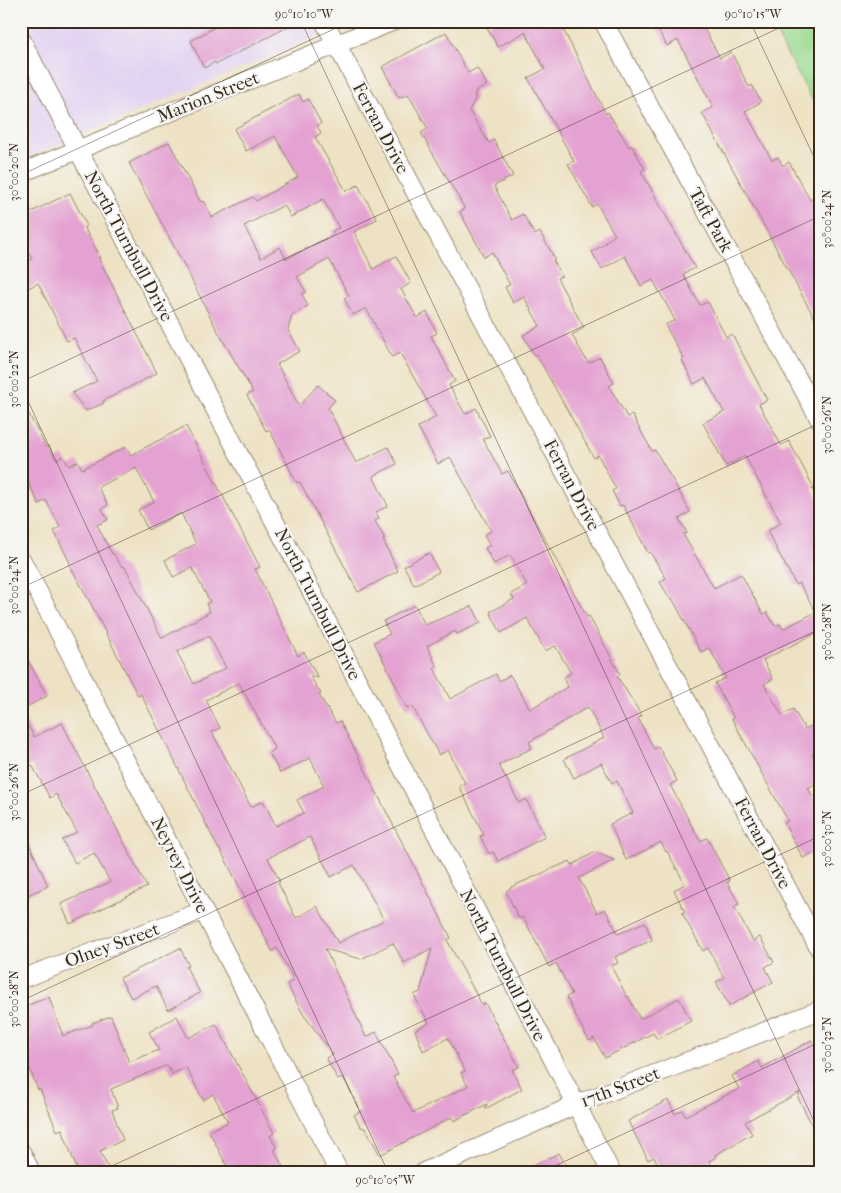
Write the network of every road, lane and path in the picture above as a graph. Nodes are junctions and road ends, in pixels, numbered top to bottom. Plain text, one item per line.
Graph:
1 (324, 21) edge
2 (394, 21) edge
3 (603, 21) edge
4 (21, 39) edge
5 (336, 45) junction
6 (78, 150) junction
7 (21, 173) edge
8 (820, 420) edge
9 (21, 559) edge
10 (203, 911) junction
11 (820, 950) edge
12 (21, 979) edge
13 (820, 1010) edge
14 (575, 1105) junction
15 (21, 1152) edge
16 (31, 1172) edge
17 (339, 1172) edge
18 (424, 1172) edge
19 (611, 1172) edge

1 - 5 street, Ferran Drive
2 - 5 street, Marion Street
3 - 8 street, Taft Park
4 - 6 street, North Turnbull Drive
5 - 6 street, Marion Street
5 - 11 street, Ferran Drive
6 - 7 street, Marion Street
6 - 14 street, North Turnbull Drive
9 - 10 street, Neyrey Drive
10 - 12 street, Olney Street
10 - 17 street, Neyrey Drive
13 - 14 street, 17th Street
14 - 18 street, 17th Street
14 - 19 street, North Turnbull Drive
15 - 16 street

